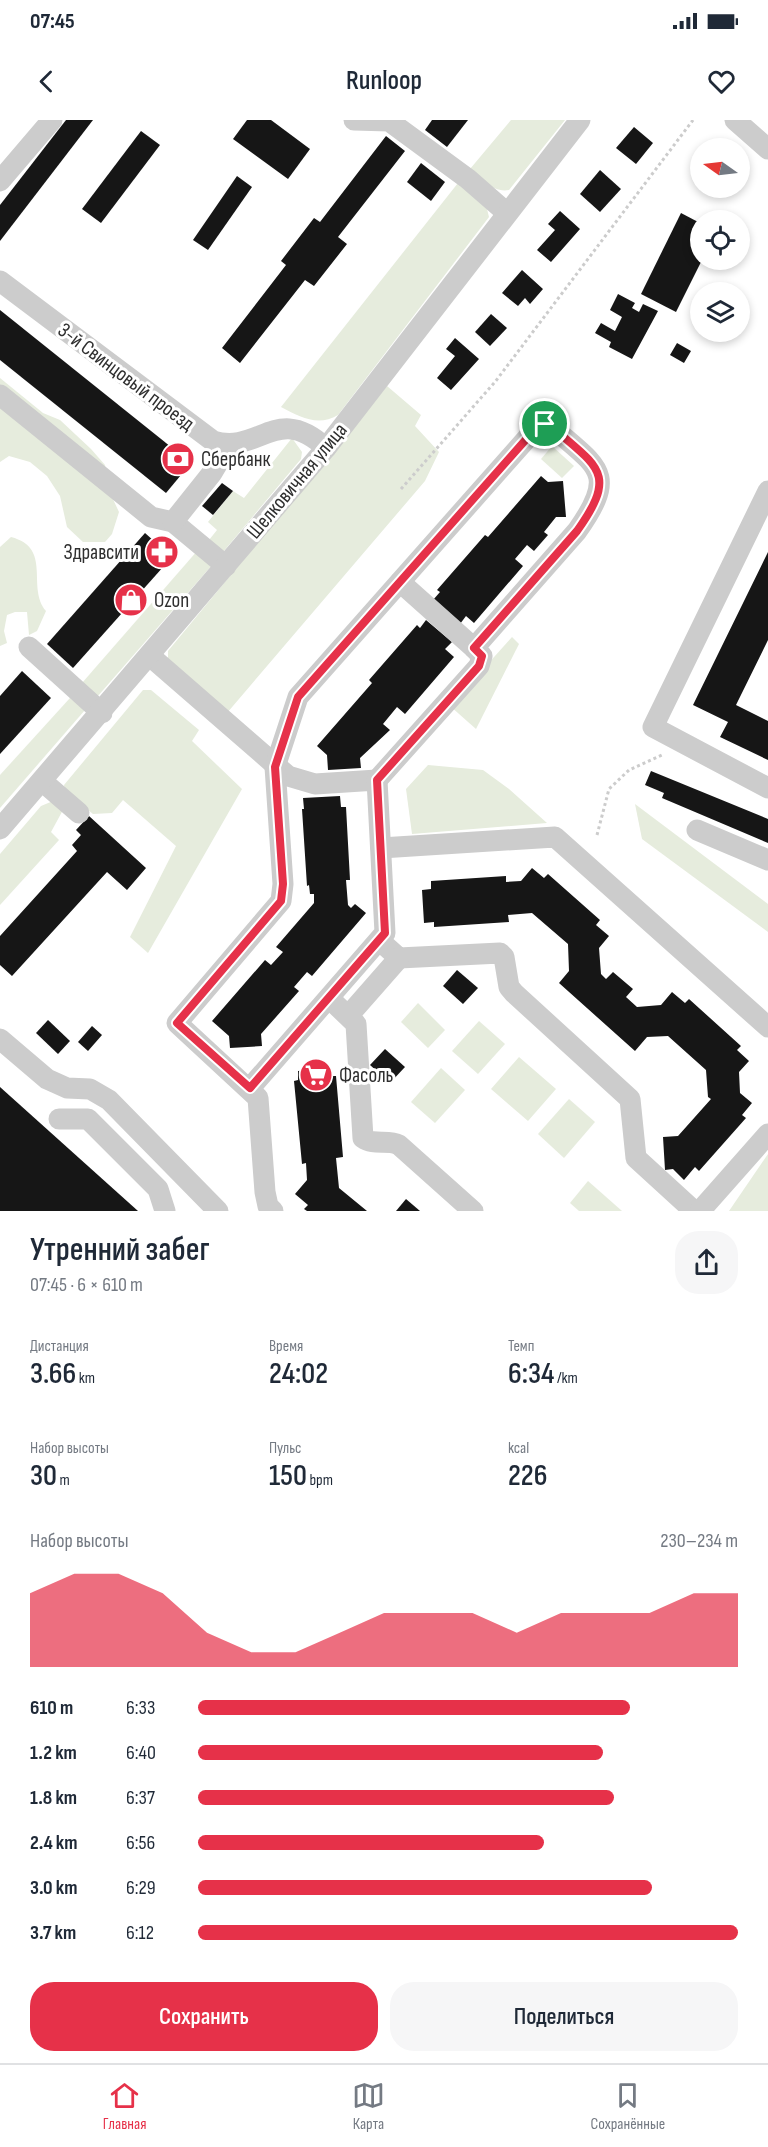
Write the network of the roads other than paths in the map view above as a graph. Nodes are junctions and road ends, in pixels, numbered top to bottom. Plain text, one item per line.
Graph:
1 (52, 120) edge
2 (354, 120) edge
3 (580, 120) edge
4 (735, 120) edge
5 (768, 149) edge
6 (0, 182) edge
7 (507, 213) junction
8 (0, 281) edge
9 (0, 395) edge
10 (228, 446) junction
11 (326, 448) junction
12 (768, 491) edge
13 (173, 522) junction
14 (226, 566) junction
15 (400, 582) junction
16 (29, 647) dead end
17 (474, 648) junction
18 (150, 656) junction
19 (102, 713) junction
20 (275, 767) junction
21 (377, 780) junction
22 (42, 782) junction
23 (768, 788) edge
24 (79, 813) dead end
25 (0, 829) edge
26 (697, 830) dead end
27 (381, 848) junction
28 (768, 860) edge
29 (380, 941) junction
30 (399, 958) junction
31 (329, 998) junction
32 (349, 1016) junction
33 (768, 1027) edge
34 (0, 1039) edge
35 (250, 1088) junction
36 (59, 1119) dead end
37 (766, 1140) edge
38 (165, 1211) edge
39 (218, 1211) edge
40 (273, 1211) edge
41 (473, 1211) edge
42 (694, 1211) edge
43 (700, 1211) edge

1 - 6 street
2 - 7 street
3 - 7 street, Шелковичная улица
4 - 5 street
7 - 11 street, Шелковичная улица
8 - 10 street, 3-й Свинцовый проезд
9 - 13 street
10 - 11 street
10 - 13 street
11 - 14 street, Шелковичная улица
12 - 23 street
13 - 14 street
14 - 18 street, Шелковичная улица
15 - 17 street
15 - 17 street
15 - 20 street
16 - 19 street
17 - 21 street
18 - 19 street, Шелковичная улица
18 - 20 street
19 - 22 street, Шелковичная улица
20 - 21 street
20 - 35 street
21 - 27 street
22 - 24 street
22 - 25 street, Шелковичная улица
26 - 28 street
27 - 29 street
27 - 33 street
29 - 30 street
29 - 31 street
30 - 32 street
30 - 42 street
31 - 32 street
31 - 35 street
32 - 41 street
34 - 39 street
35 - 40 street
36 - 38 street
37 - 43 street

